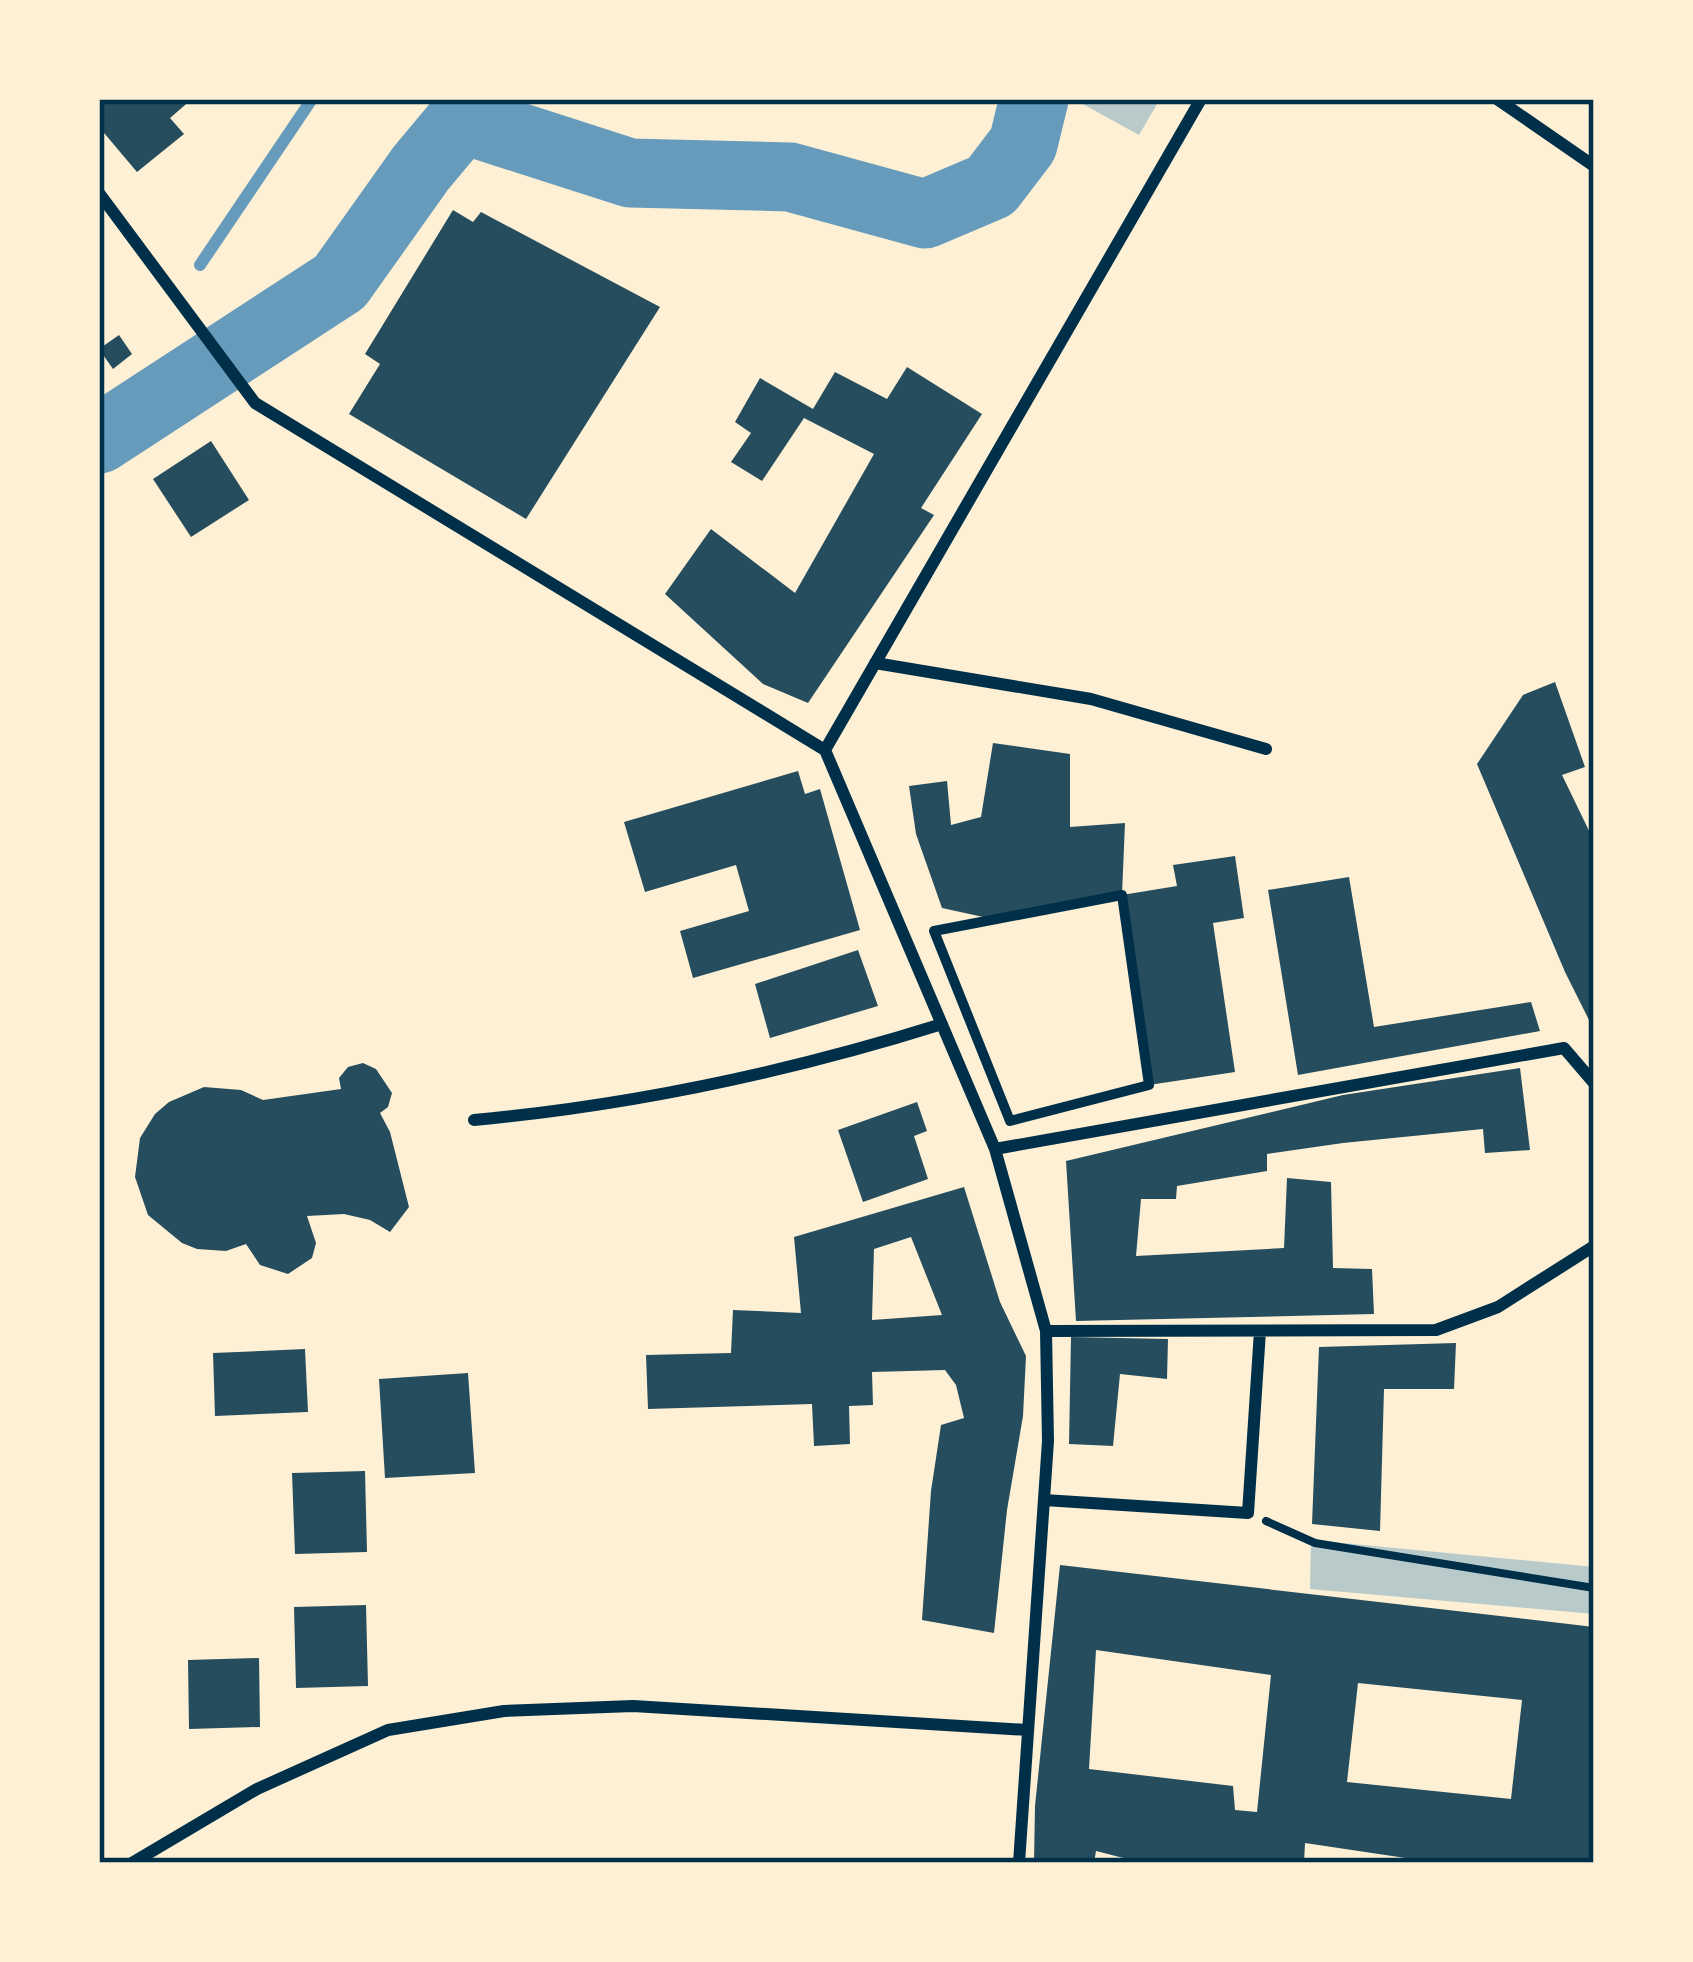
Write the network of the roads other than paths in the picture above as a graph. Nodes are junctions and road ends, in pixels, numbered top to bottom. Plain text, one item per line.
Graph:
1 (1201, 99) edge
2 (1497, 99) edge
3 (1594, 166) edge
4 (99, 193) edge
5 (875, 663) junction
6 (1266, 749) dead end
7 (825, 750) junction
8 (942, 1024) junction
9 (1594, 1083) edge
10 (474, 1120) dead end
11 (1010, 1121) joint
12 (995, 1149) junction
13 (1594, 1246) edge
14 (1260, 1330) junction
15 (1046, 1331) junction
16 (1044, 1500) junction
17 (1028, 1730) junction
18 (153, 1857) edge
19 (132, 1863) edge
20 (1019, 1863) edge

1 - 5 street
2 - 3 street
4 - 7 street
5 - 6 street
5 - 7 street
7 - 8 street
8 - 10 street
8 - 12 street
9 - 12 street
11 - 11 street
12 - 15 street
13 - 14 street
14 - 15 street
14 - 16 street
15 - 16 street
16 - 17 street
17 - 18 street
17 - 20 street
18 - 19 street

